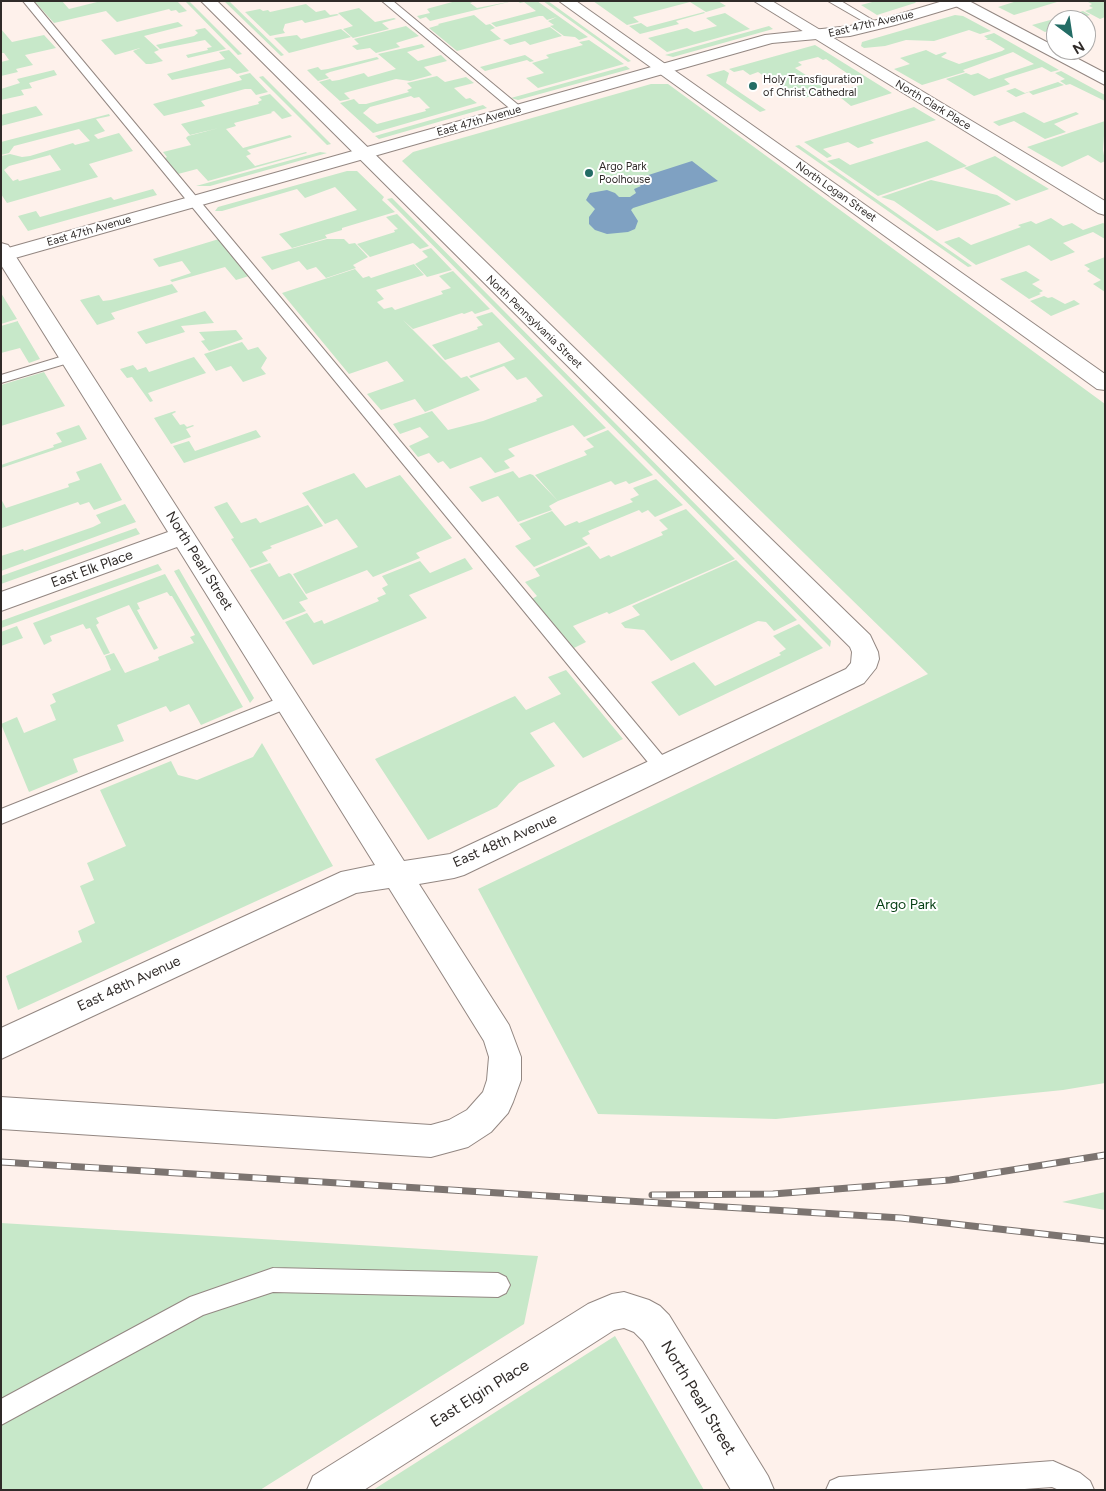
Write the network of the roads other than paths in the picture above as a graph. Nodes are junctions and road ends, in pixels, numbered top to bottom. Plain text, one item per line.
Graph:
1 (28, 1) edge
2 (208, 1) edge
3 (387, 1) edge
4 (566, 1) edge
5 (761, 1) edge
6 (833, 1) edge
7 (958, 1) edge
8 (876, 25) junction
9 (818, 35) junction
10 (662, 69) junction
11 (1105, 80) edge
12 (518, 110) junction
13 (363, 154) junction
14 (194, 201) junction
15 (1105, 209) edge
16 (2, 253) edge
17 (70, 358) junction
18 (1, 379) edge
19 (1105, 384) edge
20 (182, 536) junction
21 (1, 602) edge
22 (861, 642) joint
23 (287, 702) junction
24 (662, 768) junction
25 (1, 817) edge
26 (395, 874) junction
27 (1, 1044) edge
28 (1, 1113) edge
29 (498, 1285) dead end
30 (636, 1312) joint
31 (1, 1413) edge
32 (327, 1490) edge
33 (754, 1490) edge
34 (839, 1490) edge
35 (1081, 1490) edge

1 - 14 lane
2 - 13 street, North Pennsylvania Street
3 - 12 lane
4 - 10 street, North Logan Street
5 - 9 street, North Clark Place
6 - 8 lane
7 - 8 street, East 47th Avenue
7 - 11 street
8 - 9 street, East 47th Avenue
9 - 10 street, East 47th Avenue
9 - 15 street, North Clark Place
10 - 12 street, East 47th Avenue
10 - 19 street, North Logan Street
12 - 13 street, East 47th Avenue
13 - 14 street, East 47th Avenue
13 - 22 street, North Pennsylvania Street
14 - 16 street, East 47th Avenue
14 - 24 lane
16 - 17 street, North Pearl Street
17 - 18 lane
17 - 20 street, North Pearl Street
20 - 21 street, East Elk Place
20 - 23 street, North Pearl Street
22 - 24 street, East 48th Avenue
23 - 25 lane
23 - 26 street, North Pearl Street
24 - 26 street, East 48th Avenue
26 - 27 street, East 48th Avenue
26 - 28 street, North Pearl Street
29 - 31 lane
30 - 32 street, East Elgin Place
30 - 33 street, North Pearl Street
34 - 35 lane

